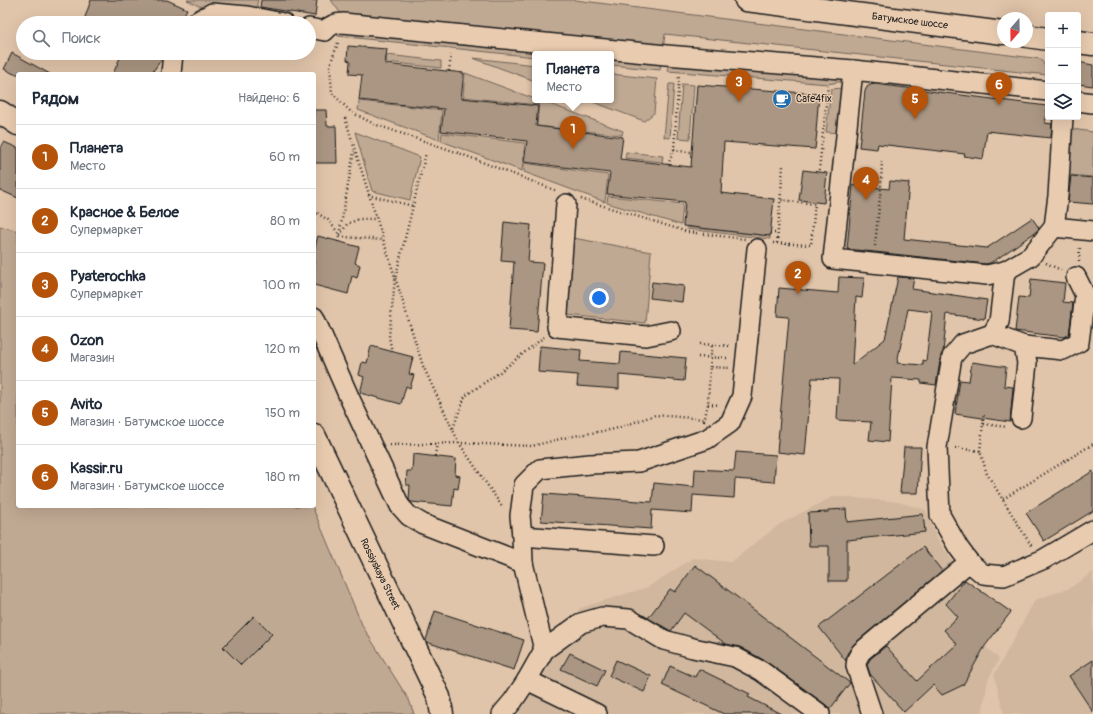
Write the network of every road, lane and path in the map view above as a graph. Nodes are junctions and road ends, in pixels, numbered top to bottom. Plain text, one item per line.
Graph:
1 (746, 0) edge
2 (207, 16) edge
3 (248, 16) edge
4 (316, 29) edge
5 (997, 32) edge
6 (1033, 37) edge
7 (1045, 39) edge
8 (339, 40) dead end
9 (1081, 42) edge
10 (1093, 44) edge
11 (451, 55) dead end
12 (173, 60) edge
13 (853, 70) junction
14 (449, 71) dead end
15 (171, 72) edge
16 (679, 75) dead end
17 (828, 86) dead end
18 (1045, 91) edge
19 (1081, 102) edge
20 (1093, 104) edge
21 (0, 112) edge
22 (345, 118) dead end
23 (1063, 120) edge
24 (16, 123) edge
25 (674, 149) junction
26 (354, 150) junction
27 (692, 152) dead end
28 (426, 153) dead end
29 (882, 159) dead end
30 (668, 165) dead end
31 (784, 166) dead end
32 (819, 170) dead end
33 (368, 195) junction
34 (568, 198) junction
35 (781, 200) junction
36 (413, 206) junction
37 (316, 212) edge
38 (376, 219) junction
39 (1054, 227) junction
40 (1088, 230) edge
41 (770, 233) dead end
42 (778, 234) junction
43 (340, 235) junction
44 (383, 240) junction
45 (338, 242) dead end
46 (777, 243) junction
47 (758, 244) junction
48 (875, 251) dead end
49 (1031, 256) junction
50 (1005, 271) junction
51 (1076, 277) junction
52 (395, 279) junction
53 (316, 322) edge
54 (557, 327) junction
55 (671, 330) dead end
56 (992, 334) junction
57 (700, 344) dead end
58 (712, 345) junction
59 (731, 346) dead end
60 (1024, 346) junction
61 (392, 352) dead end
62 (698, 356) dead end
63 (711, 357) junction
64 (731, 358) dead end
65 (710, 367) junction
66 (729, 375) dead end
67 (708, 404) junction
68 (721, 405) dead end
69 (984, 413) dead end
70 (1021, 418) joint
71 (704, 419) junction
72 (983, 424) junction
73 (453, 428) junction
74 (316, 439) edge
75 (707, 439) junction
76 (437, 443) junction
77 (459, 444) junction
78 (1093, 444) edge
79 (386, 445) dead end
80 (937, 446) junction
81 (980, 451) junction
82 (435, 456) dead end
83 (1003, 499) junction
84 (504, 509) dead end
85 (1093, 530) edge
86 (522, 536) junction
87 (654, 546) dead end
88 (1044, 559) junction
89 (969, 562) junction
90 (523, 563) junction
91 (544, 650) junction
92 (528, 680) junction
93 (442, 714) edge
94 (502, 714) edge
95 (598, 714) edge
96 (820, 714) edge
97 (872, 714) edge

1 - 5 main road, Батумское шоссе
2 - 3 street
4 - 13 street
6 - 7 main road
8 - 34 path
9 - 10 main road
11 - 14 path
12 - 15 street
13 - 18 street
13 - 50 street
16 - 25 path
17 - 32 path
19 - 20 street
21 - 24 main road
22 - 26 path
23 - 39 street
25 - 27 path
25 - 30 path
26 - 33 path
26 - 43 path
28 - 36 path
29 - 48 path
31 - 35 path
33 - 36 path
33 - 38 path
34 - 47 path
34 - 54 street
35 - 42 path
35 - 46 path
36 - 52 path
37 - 43 path
38 - 43 path
38 - 44 path
39 - 40 street
39 - 49 street
40 - 51 path
41 - 42 path
42 - 46 path
43 - 44 path
43 - 45 path
44 - 52 path
46 - 47 path
47 - 75 street
49 - 50 street
49 - 51 path
50 - 56 street
51 - 60 street
52 - 61 path
52 - 73 path
53 - 90 street
54 - 55 street
54 - 73 path
56 - 60 street
56 - 80 street
57 - 58 path
58 - 59 path
58 - 63 path
60 - 70 street
62 - 63 path
63 - 64 path
63 - 65 path
65 - 66 path
65 - 67 path
67 - 68 path
67 - 71 path
69 - 72 path
70 - 72 path
71 - 75 path
71 - 77 path
72 - 81 path
73 - 77 path
74 - 93 main road, Rossiyskaya Street
75 - 86 street
76 - 77 path
76 - 79 path
76 - 82 path
77 - 84 path
78 - 83 path
80 - 81 path
80 - 89 street
81 - 83 path
83 - 88 path
85 - 88 street
86 - 87 street
86 - 90 street
88 - 89 street
89 - 97 street
90 - 91 street
91 - 92 street
91 - 96 street
92 - 94 street
92 - 95 street

